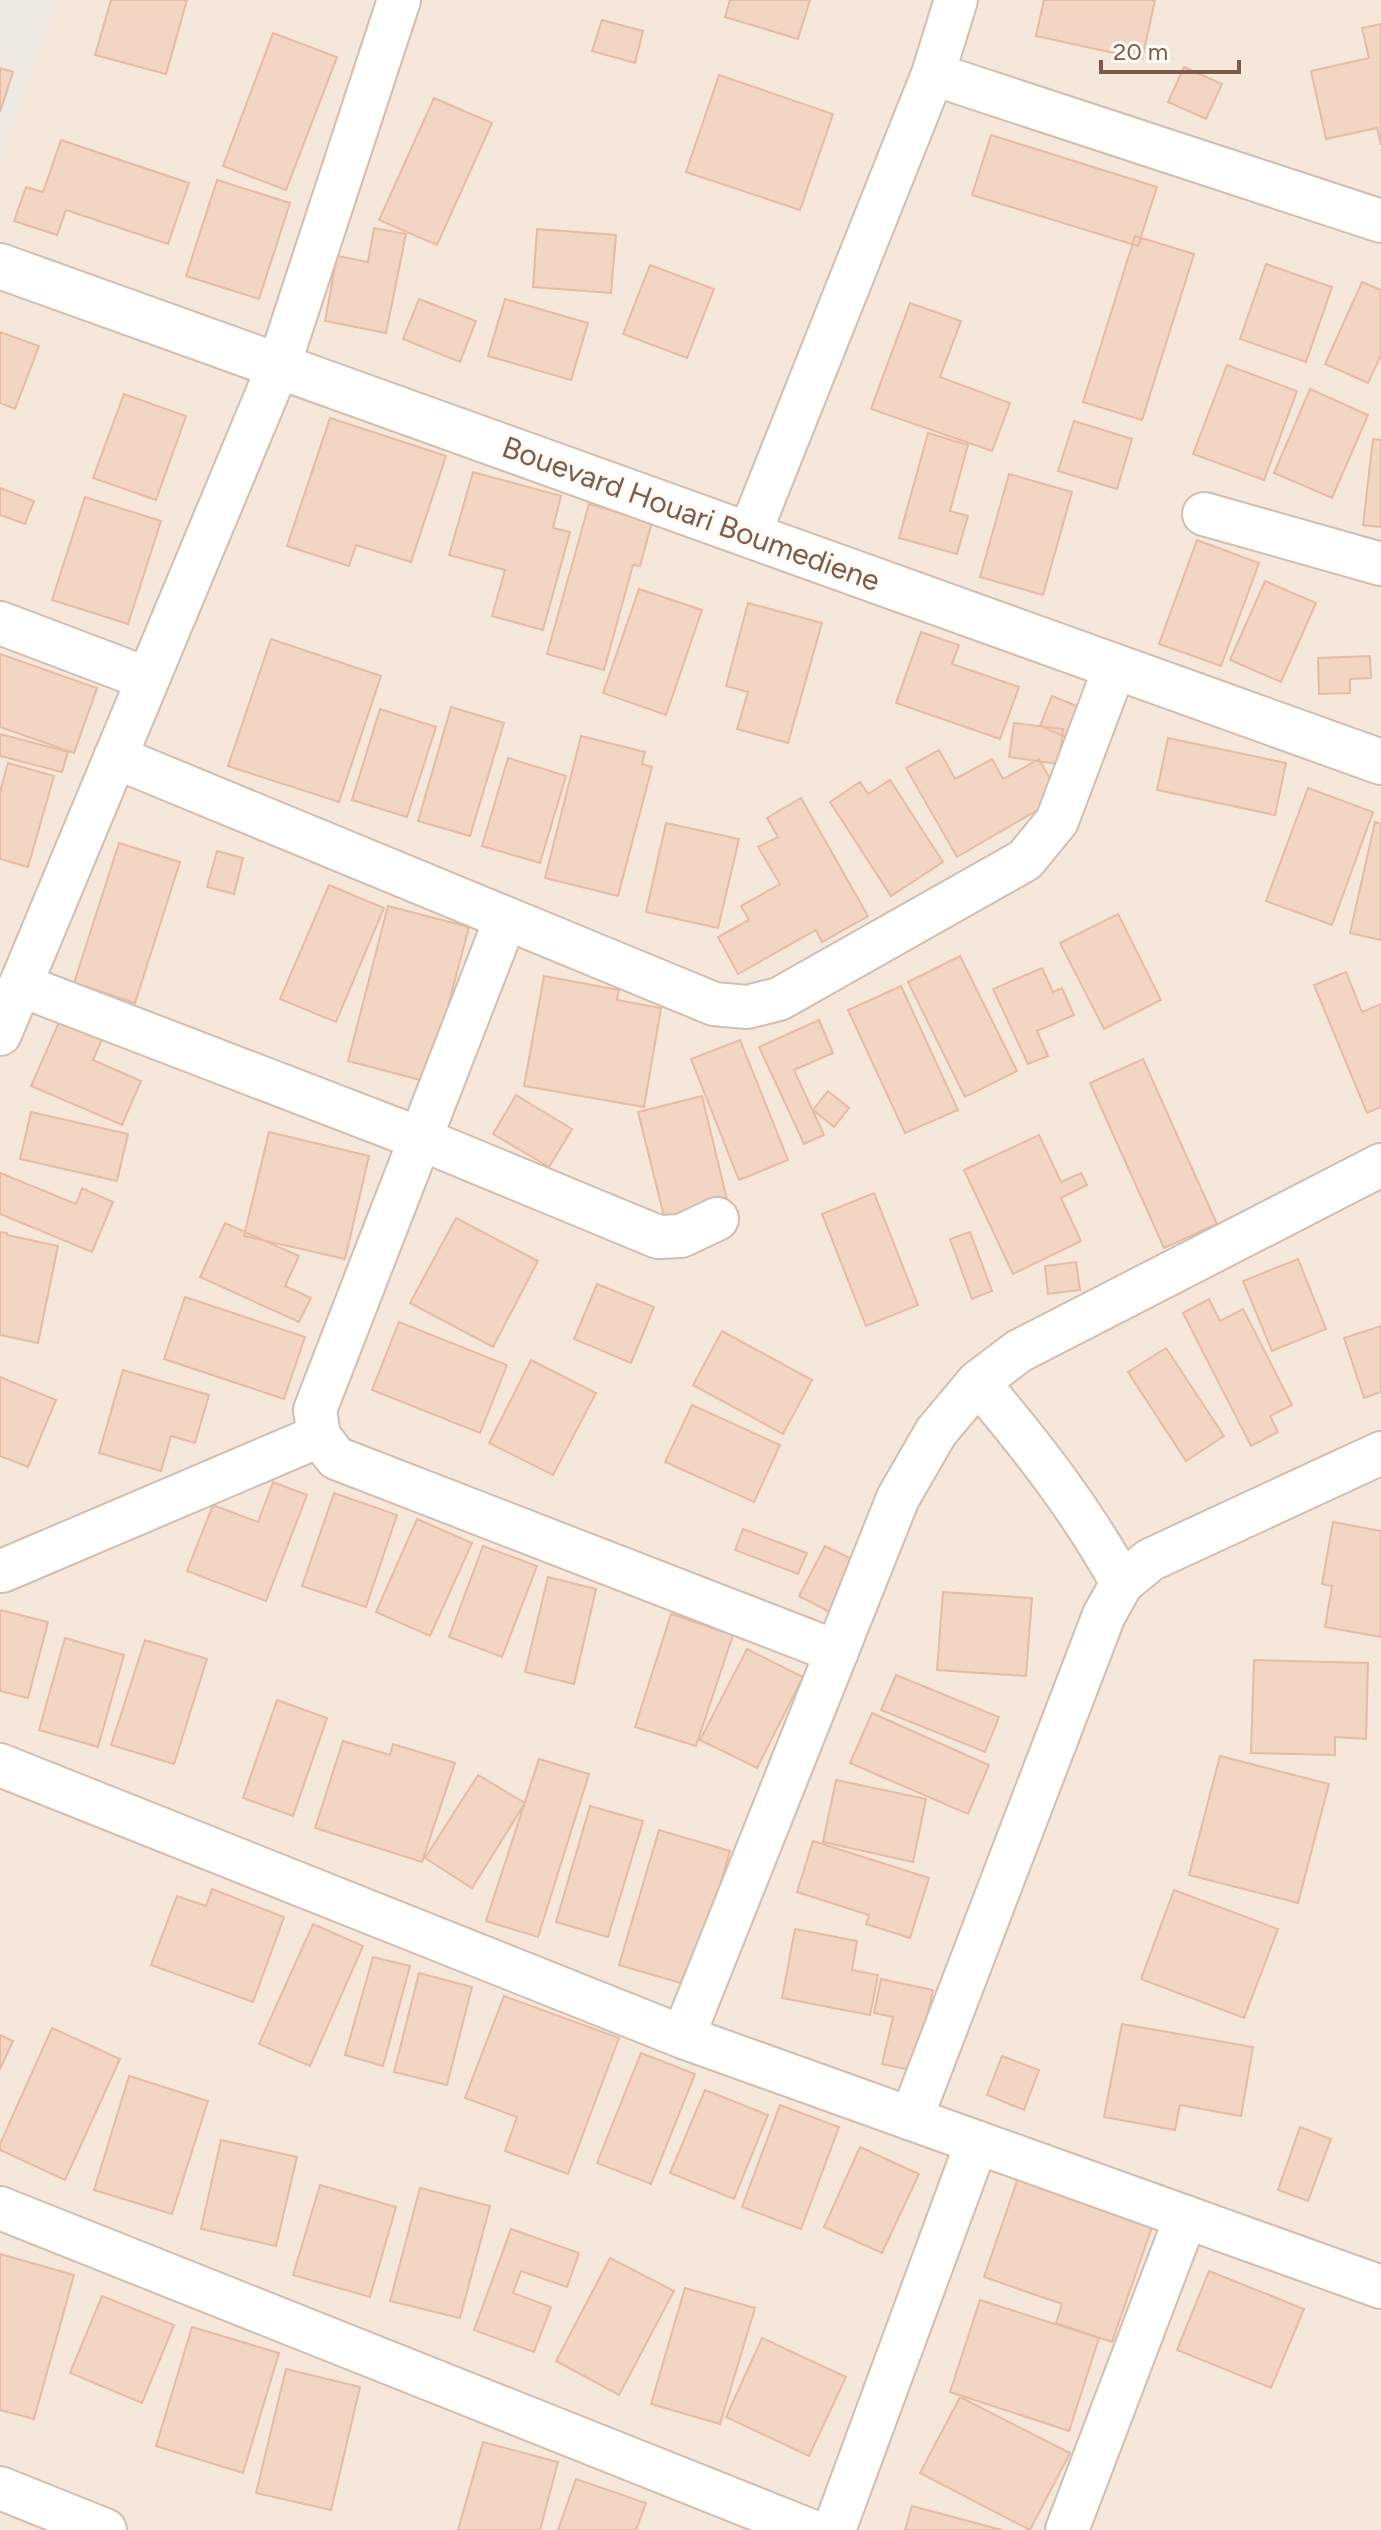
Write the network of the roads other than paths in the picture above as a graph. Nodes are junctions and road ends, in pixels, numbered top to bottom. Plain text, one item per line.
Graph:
1 (399, 0) edge
2 (956, 0) edge
3 (933, 74) junction
4 (1381, 221) edge
5 (0, 266) edge
6 (279, 365) junction
7 (1204, 514) dead end
8 (749, 535) junction
9 (1381, 564) edge
10 (0, 623) edge
11 (1115, 667) junction
12 (148, 679) junction
13 (115, 757) junction
14 (1381, 762) edge
15 (506, 918) junction
16 (20, 985) junction
17 (0, 1034) edge
18 (421, 1139) junction
19 (1381, 1165) edge
20 (717, 1219) dead end
21 (978, 1382) junction
22 (319, 1436) junction
23 (1381, 1453) edge
24 (2, 1571) dead end
25 (1122, 1583) junction
26 (837, 1652) junction
27 (0, 1765) edge
28 (683, 2037) junction
29 (911, 2119) junction
30 (977, 2142) junction
31 (0, 2208) edge
32 (1186, 2217) junction
33 (1381, 2287) edge
34 (0, 2488) edge
35 (105, 2530) edge
36 (809, 2530) edge
37 (834, 2530) edge
38 (1067, 2530) edge

1 - 6 street
2 - 3 street
3 - 4 street
3 - 8 street
5 - 6 street, Bouevard Houari Boumediene
6 - 8 street, Bouevard Houari Boumediene
6 - 12 street
7 - 9 street
8 - 11 street, Bouevard Houari Boumediene
10 - 12 street
11 - 14 street, Bouevard Houari Boumediene
11 - 15 street
12 - 13 street
13 - 15 street
13 - 16 street
15 - 18 street
16 - 17 street
16 - 18 street
18 - 20 street
18 - 22 street
19 - 21 street
21 - 25 street
21 - 26 street
22 - 24 street
22 - 26 street
23 - 25 street
25 - 29 street
26 - 28 street
27 - 28 street
28 - 29 street
29 - 30 street
30 - 32 street
30 - 37 street
31 - 36 street
32 - 33 street
32 - 38 street
34 - 35 street

